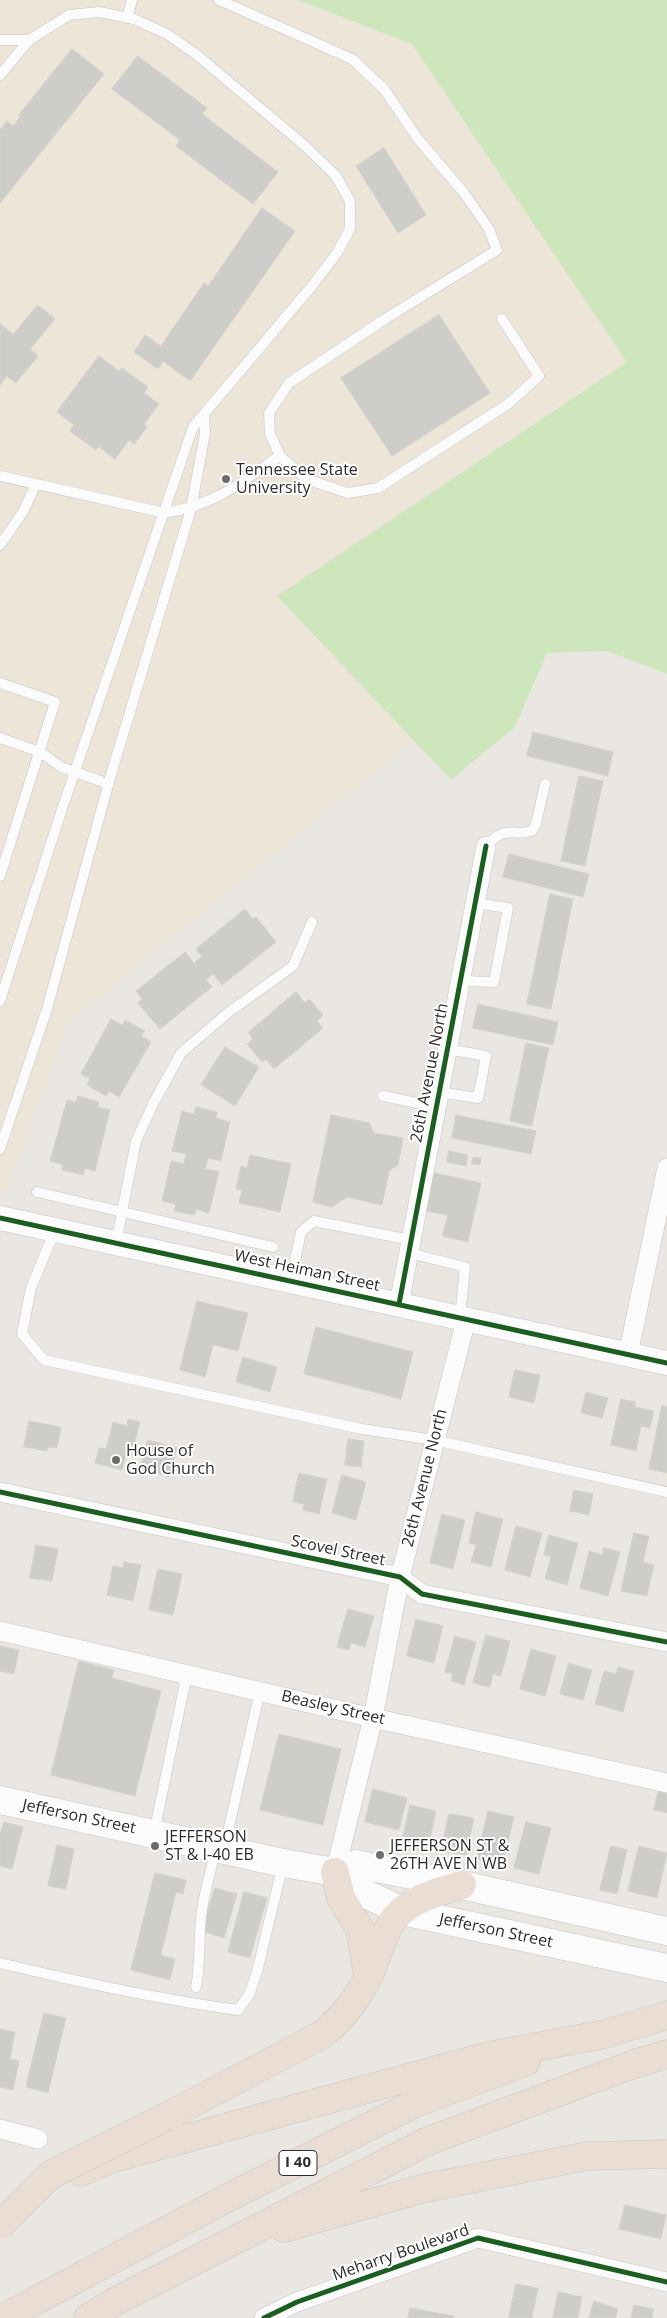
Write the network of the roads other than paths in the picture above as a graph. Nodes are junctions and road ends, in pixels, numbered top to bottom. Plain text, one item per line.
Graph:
1 (132, 0) edge
2 (219, 0) edge
3 (128, 18) junction
4 (0, 40) edge
5 (29, 40) junction
6 (0, 75) edge
7 (502, 318) dead end
8 (204, 414) junction
9 (280, 456) junction
10 (0, 476) edge
11 (36, 484) junction
12 (190, 509) junction
13 (165, 513) junction
14 (0, 545) edge
15 (0, 683) edge
16 (0, 738) edge
17 (40, 752) junction
18 (75, 773) junction
19 (109, 784) junction
20 (545, 784) dead end
21 (486, 846) joint
22 (0, 876) edge
23 (475, 903) junction
24 (312, 922) dead end
25 (460, 981) junction
26 (0, 1001) edge
27 (447, 1049) junction
28 (383, 1096) dead end
29 (438, 1100) junction
30 (0, 1149) edge
31 (667, 1168) edge
32 (37, 1192) dead end
33 (663, 1209) edge
34 (122, 1212) junction
35 (0, 1218) edge
36 (55, 1229) junction
37 (116, 1243) junction
38 (273, 1247) dead end
39 (410, 1247) junction
40 (291, 1281) junction
41 (399, 1304) junction
42 (463, 1319) junction
43 (628, 1356) junction
44 (667, 1363) edge
45 (434, 1440) junction
46 (0, 1492) edge
47 (667, 1492) edge
48 (400, 1576) junction
49 (0, 1631) edge
50 (667, 1642) edge
51 (187, 1673) junction
52 (260, 1691) junction
53 (373, 1718) junction
54 (667, 1782) edge
55 (0, 1800) edge
56 (154, 1834) junction
57 (220, 1849) junction
58 (283, 1863) junction
59 (335, 1872) junction
60 (462, 1885) junction
61 (402, 1911) junction
62 (667, 1932) edge
63 (0, 1963) edge
64 (667, 1968) edge
65 (368, 1978) junction
66 (196, 1987) dead end
67 (667, 2015) edge
68 (605, 2034) junction
69 (667, 2054) edge
70 (0, 2129) edge
71 (38, 2139) dead end
72 (667, 2154) edge
73 (0, 2208) edge
74 (0, 2225) edge
75 (225, 2244) junction
76 (667, 2282) edge
77 (3, 2318) edge
78 (88, 2318) edge
79 (264, 2318) edge

1 - 3 lane
2 - 9 lane
3 - 5 lane
3 - 8 lane
4 - 5 lane
5 - 6 lane
7 - 9 lane
8 - 12 lane
8 - 13 lane
9 - 12 lane
10 - 11 lane
11 - 13 lane
11 - 14 lane
12 - 13 lane
12 - 19 lane
13 - 18 lane
15 - 17 lane
16 - 17 lane
17 - 18 lane
17 - 22 lane
18 - 19 lane
18 - 26 lane
19 - 30 lane
20 - 21 lane
21 - 23 street, 26th Avenue North
23 - 25 street, 26th Avenue North
23 - 25 lane
24 - 34 lane
25 - 27 street, 26th Avenue North
27 - 29 street, 26th Avenue North
27 - 29 lane
28 - 29 lane
29 - 39 street, 26th Avenue North
31 - 33 street
32 - 34 lane
33 - 43 street
34 - 37 lane
34 - 38 lane
35 - 36 street, West Heiman Street
36 - 37 street, West Heiman Street
36 - 45 lane
37 - 40 street, West Heiman Street
39 - 40 lane
39 - 41 street, 26th Avenue North
39 - 42 lane
40 - 41 street, West Heiman Street
41 - 42 street, West Heiman Street
42 - 43 street, West Heiman Street
42 - 45 street, 26th Avenue North
43 - 44 street, West Heiman Street
45 - 47 lane
45 - 48 street, 26th Avenue North
46 - 48 street, Scovel Street
48 - 50 street, Scovel Street
48 - 53 street, 26th Avenue North
49 - 51 street, Beasley Street
51 - 52 street, Beasley Street
51 - 56 lane
52 - 53 street, Beasley Street
52 - 57 lane
53 - 54 street, Beasley Street
53 - 59 street, 26th Avenue North
55 - 56 main road, Jefferson Street
56 - 57 main road, Jefferson Street
57 - 58 main road, Jefferson Street
57 - 66 lane
58 - 59 main road, Jefferson Street
58 - 63 lane
59 - 60 main road, Jefferson Street
59 - 61 main road, Jefferson Street
59 - 65 highway
60 - 61 highway
60 - 62 main road, Jefferson Street
61 - 64 main road, Jefferson Street
61 - 65 highway
65 - 74 highway, bridge
67 - 68 highway, I 40
68 - 73 highway
68 - 77 highway, I 40
69 - 75 highway, I 40
70 - 71 street
72 - 75 highway
75 - 78 highway, I 40
76 - 79 street, Meharry Boulevard

